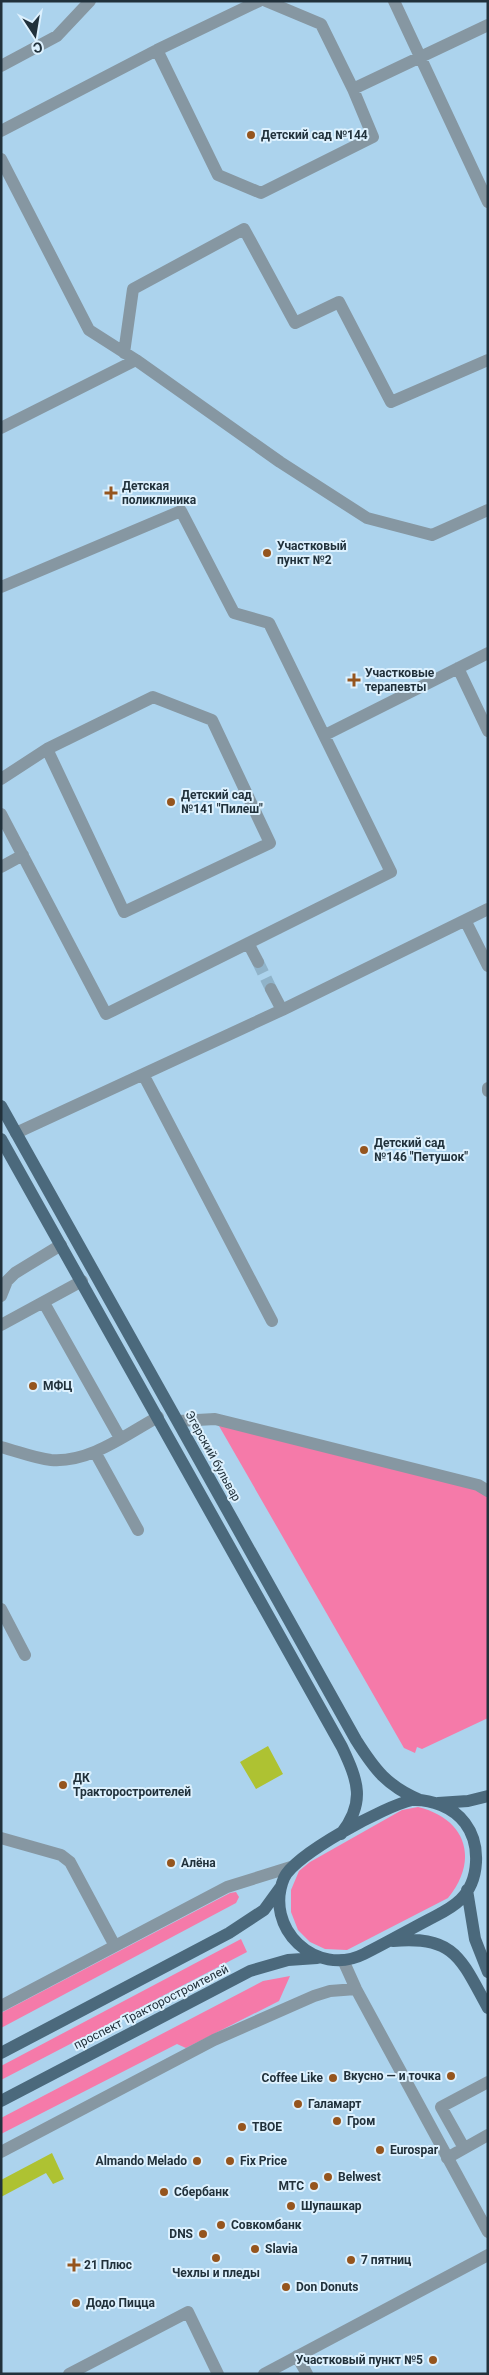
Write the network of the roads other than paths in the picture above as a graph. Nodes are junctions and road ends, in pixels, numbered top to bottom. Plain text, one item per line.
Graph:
1 (90, 1) edge
2 (259, 1) edge
3 (266, 1) edge
4 (394, 1) edge
5 (488, 24) edge
6 (157, 50) junction
7 (420, 57) junction
8 (1, 66) edge
9 (353, 89) junction
10 (1, 131) edge
11 (1, 159) edge
12 (488, 202) edge
13 (124, 353) junction
14 (136, 360) junction
15 (488, 360) edge
16 (1, 428) edge
17 (488, 510) edge
18 (1, 587) edge
19 (488, 653) edge
20 (458, 668) junction
21 (488, 731) edge
22 (325, 735) junction
23 (47, 749) junction
24 (1, 779) edge
25 (1, 814) edge
26 (23, 856) junction
27 (1, 866) edge
28 (488, 909) edge
29 (465, 920) junction
30 (248, 943) junction
31 (258, 962) tunnel mouth
32 (488, 966) edge
33 (271, 989) tunnel mouth
34 (282, 1010) junction
35 (144, 1076) junction
36 (1, 1106) edge
37 (16, 1134) junction
38 (2, 1141) edge
39 (75, 1237) junction
40 (61, 1245) junction
41 (96, 1273) junction
42 (82, 1281) junction
43 (1, 1296) edge
44 (44, 1303) junction
45 (272, 1321) dead end
46 (1, 1325) edge
47 (172, 1409) junction
48 (178, 1421) junction
49 (161, 1422) junction
50 (120, 1438) junction
51 (1, 1447) edge
52 (95, 1452) junction
53 (484, 1485) edge
54 (138, 1530) dead end
55 (1, 1609) edge
56 (25, 1655) dead end
57 (488, 1796) edge
58 (420, 1800) junction
59 (436, 1803) junction
60 (341, 1834) junction
61 (1, 1838) edge
62 (488, 1854) edge
63 (291, 1867) junction
64 (474, 1873) junction
65 (282, 1886) junction
66 (467, 1890) junction
67 (388, 1942) junction
68 (115, 1946) junction
69 (319, 1958) junction
70 (343, 1960) junction
71 (488, 1972) edge
72 (356, 1989) junction
73 (1, 2006) edge
74 (488, 2008) edge
75 (1, 2052) edge
76 (488, 2082) edge
77 (1, 2101) edge
78 (488, 2136) edge
79 (464, 2148) junction
80 (1, 2152) edge
81 (448, 2158) junction
82 (488, 2232) edge
83 (488, 2255) edge
84 (297, 2356) junction
85 (69, 2374) edge
86 (218, 2374) edge
87 (264, 2374) edge
88 (307, 2374) edge

1 - 8 street
2 - 6 street
3 - 9 street
4 - 7 street
5 - 7 street
6 - 9 street
6 - 10 street
7 - 9 street
7 - 12 street
11 - 13 street
13 - 14 street
13 - 15 street
14 - 16 street
14 - 17 street
18 - 22 street
19 - 20 street
20 - 21 street
20 - 22 street
22 - 30 street
23 - 23 street
23 - 24 street
25 - 26 street
26 - 27 street
26 - 30 street
28 - 29 street
29 - 32 street
29 - 34 street
30 - 31 street
33 - 34 street
34 - 35 street
35 - 37 street
35 - 45 street
36 - 37 main road, Эгерский бульвар
37 - 38 main road
37 - 39 main road, Эгерский бульвар
38 - 40 main road
39 - 40 main road
39 - 41 main road, Эгерский бульвар
40 - 42 main road
40 - 43 street
41 - 42 main road
41 - 47 main road, Эгерский бульвар
42 - 44 street
42 - 49 main road
44 - 46 street
44 - 50 street
47 - 48 main road, Эгерский бульвар
47 - 49 main road
48 - 49 main road
48 - 53 street
48 - 58 main road, Эгерский бульвар
49 - 50 street
49 - 60 main road
50 - 52 street
51 - 52 street
52 - 54 street
55 - 56 street
57 - 59 main road
58 - 59 main road
58 - 60 main road
59 - 64 main road
60 - 63 main road
61 - 68 street
62 - 64 main road
63 - 65 main road
63 - 68 street
64 - 66 main road
65 - 69 main road
65 - 75 main road
66 - 67 main road
66 - 71 main road
67 - 70 main road
67 - 74 main road
68 - 73 street
69 - 70 main road
69 - 77 main road, проспект Тракторостроителей
70 - 72 street
72 - 80 street
72 - 81 street
76 - 79 street
78 - 79 street
79 - 81 street
81 - 82 street
83 - 84 street
84 - 87 street
84 - 88 street
85 - 86 street

